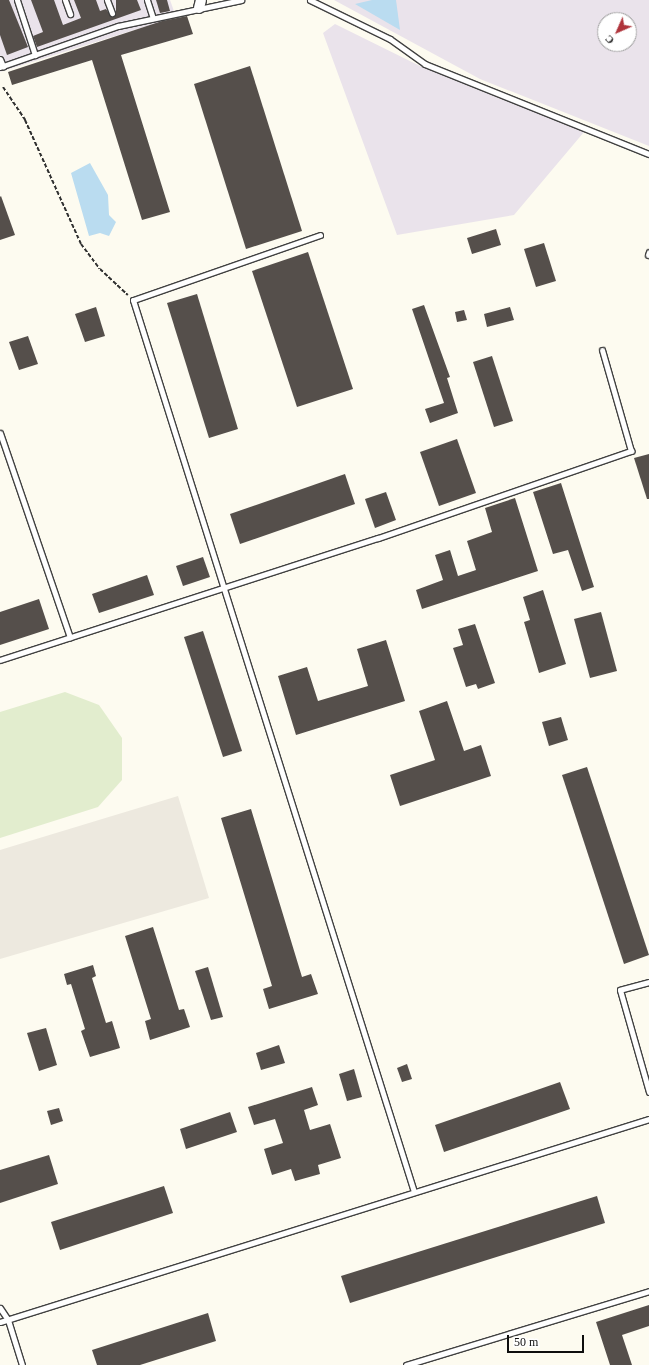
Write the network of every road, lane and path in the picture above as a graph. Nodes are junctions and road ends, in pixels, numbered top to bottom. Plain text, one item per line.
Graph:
1 (17, 0) edge
2 (65, 0) edge
3 (107, 0) edge
4 (147, 0) edge
5 (241, 0) edge
6 (310, 0) edge
7 (200, 4) edge
8 (112, 13) dead end
9 (70, 14) dead end
10 (153, 18) junction
11 (35, 55) junction
12 (0, 59) edge
13 (2, 67) edge
14 (3, 87) dead end
15 (649, 154) edge
16 (320, 235) dead end
17 (133, 300) junction
18 (602, 350) dead end
19 (0, 433) edge
20 (223, 588) junction
21 (70, 637) junction
22 (0, 660) edge
23 (649, 982) edge
24 (649, 1092) edge
25 (649, 1119) edge
26 (414, 1192) junction
27 (649, 1291) edge
28 (0, 1308) edge
29 (8, 1320) junction
30 (0, 1322) edge
31 (22, 1365) edge
32 (406, 1365) edge

1 - 11 lane
2 - 9 lane
3 - 8 lane
4 - 10 lane
5 - 7 lane
6 - 15 lane
7 - 10 lane
10 - 11 lane
11 - 13 lane
12 - 13 lane
14 - 17 path
16 - 17 lane
17 - 20 lane
18 - 20 lane
19 - 21 lane
20 - 21 lane
20 - 26 lane
21 - 22 lane
23 - 24 lane
25 - 26 lane
26 - 29 lane
27 - 32 lane
28 - 29 lane
29 - 30 lane
29 - 31 lane

